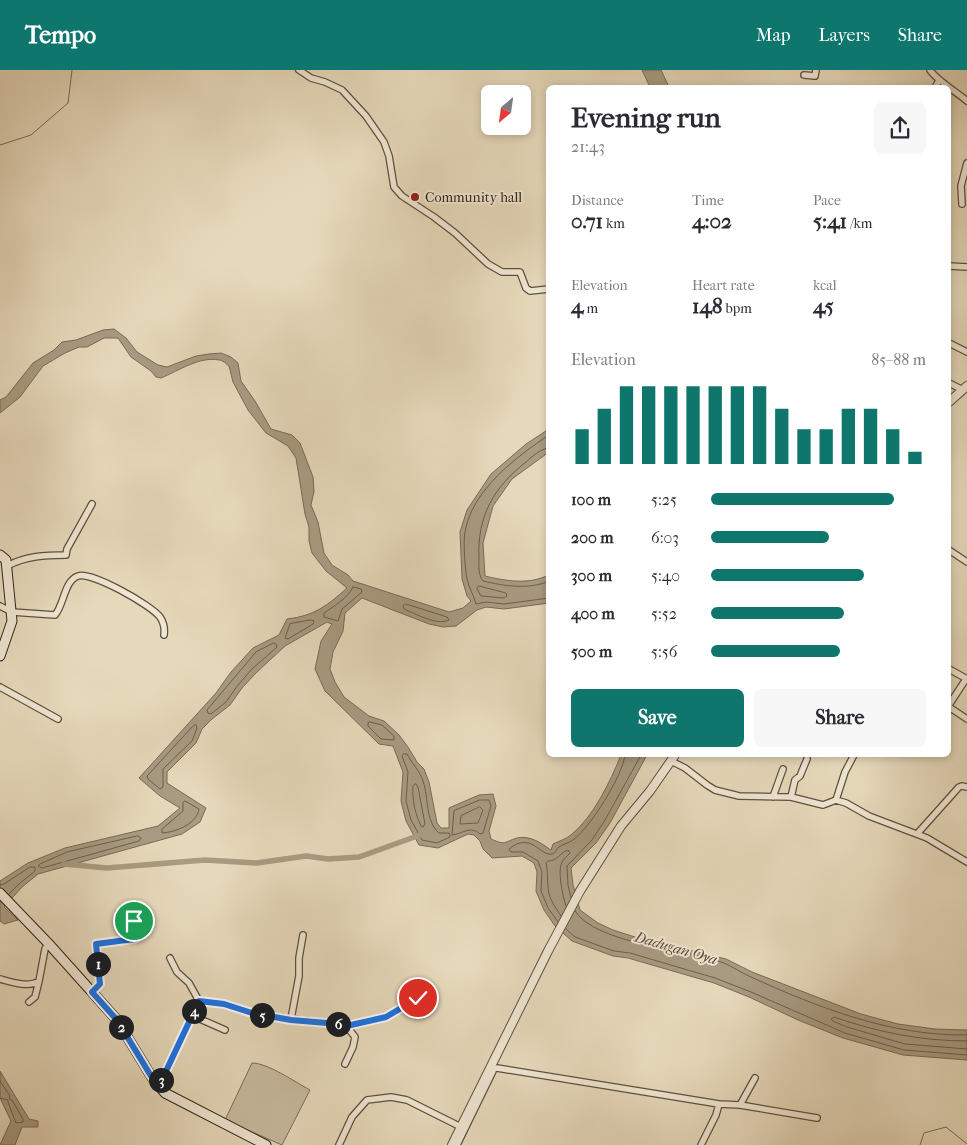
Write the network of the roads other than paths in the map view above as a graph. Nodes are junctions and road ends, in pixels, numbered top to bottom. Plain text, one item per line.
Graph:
1 (299, 70) edge
2 (816, 70) edge
3 (930, 70) edge
4 (804, 75) dead end
5 (939, 80) junction
6 (936, 85) edge
7 (946, 85) edge
8 (951, 89) edge
9 (967, 101) edge
10 (967, 163) edge
11 (964, 186) edge
12 (962, 204) dead end
13 (951, 266) edge
14 (967, 267) edge
15 (546, 289) edge
16 (951, 345) edge
17 (967, 352) edge
18 (951, 384) edge
19 (965, 388) edge
20 (951, 400) edge
21 (92, 504) dead end
22 (951, 551) edge
23 (0, 555) edge
24 (967, 562) edge
25 (7, 566) junction
26 (0, 606) edge
27 (12, 612) junction
28 (164, 635) dead end
29 (0, 656) edge
30 (951, 670) edge
31 (967, 679) edge
32 (0, 687) edge
33 (951, 703) edge
34 (951, 707) edge
35 (58, 719) dead end
36 (967, 719) edge
37 (853, 757) edge
38 (673, 758) edge
39 (807, 760) dead end
40 (784, 769) dead end
41 (967, 787) edge
42 (773, 797) junction
43 (791, 797) junction
44 (836, 800) junction
45 (917, 834) junction
46 (967, 862) edge
47 (0, 894) edge
48 (134, 921) dead end
49 (303, 935) dead end
50 (48, 943) junction
51 (170, 958) dead end
52 (0, 979) edge
53 (39, 981) junction
54 (426, 990) dead end
55 (92, 992) junction
56 (199, 1001) junction
57 (29, 1002) dead end
58 (191, 1015) junction
59 (291, 1020) junction
60 (345, 1024) junction
61 (225, 1030) dead end
62 (345, 1064) dead end
63 (755, 1078) dead end
64 (159, 1086) junction
65 (719, 1104) junction
66 (740, 1105) junction
67 (817, 1118) dead end
68 (461, 1127) junction
69 (266, 1145) edge
70 (339, 1145) edge
71 (452, 1145) edge
72 (457, 1145) edge
73 (701, 1145) edge

1 - 15 street
2 - 4 street
3 - 5 street
5 - 6 street
5 - 7 street
8 - 9 street
10 - 11 street
11 - 12 street
13 - 14 street
16 - 17 street
18 - 19 street
19 - 20 street
21 - 25 street
22 - 24 street
23 - 25 main road
25 - 27 main road
26 - 27 street
27 - 28 street
27 - 29 main road
30 - 31 street
31 - 33 street
32 - 35 street
34 - 36 street
37 - 44 street
38 - 42 street
38 - 68 street
39 - 43 street
40 - 42 street
41 - 45 street
42 - 43 street
43 - 44 street
44 - 45 street
45 - 46 street
47 - 50 main road
48 - 55 street
49 - 59 street
50 - 53 street
50 - 55 main road
51 - 56 street
52 - 53 street
53 - 57 street
54 - 60 street
55 - 64 main road
56 - 58 street
56 - 59 street
58 - 61 street
58 - 64 street
59 - 60 street
60 - 62 street
63 - 66 street
64 - 69 main road
65 - 66 street
65 - 72 street
65 - 73 street
66 - 67 street
68 - 70 street
68 - 71 street

